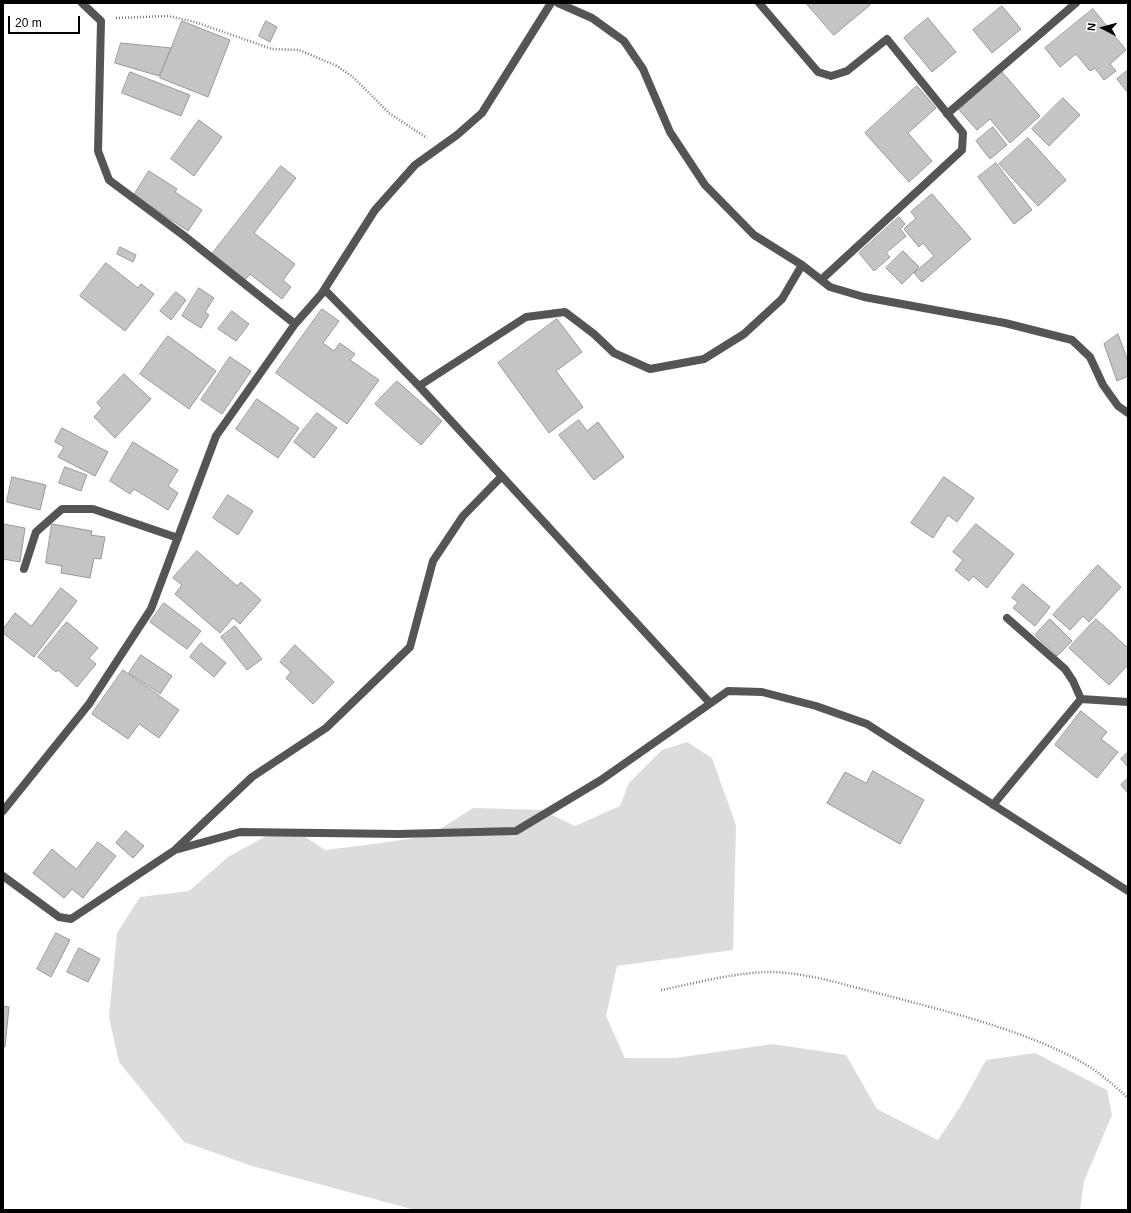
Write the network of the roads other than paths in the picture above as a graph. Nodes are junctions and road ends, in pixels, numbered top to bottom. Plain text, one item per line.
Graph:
1 (82, 3) edge
2 (552, 3) edge
3 (558, 3) edge
4 (759, 3) edge
5 (1076, 3) edge
6 (947, 114) junction
7 (802, 265) junction
8 (821, 280) junction
9 (322, 293) junction
10 (295, 324) junction
11 (418, 386) junction
12 (1128, 413) edge
13 (502, 476) junction
14 (178, 538) junction
15 (24, 568) dead end
16 (1007, 618) dead end
17 (1081, 699) junction
18 (1128, 702) edge
19 (710, 703) junction
20 (993, 805) junction
21 (3, 811) edge
22 (175, 850) junction
23 (3, 876) edge
24 (1128, 891) edge

1 - 10 street
2 - 9 street
3 - 7 street
4 - 6 street
5 - 6 street
6 - 8 street
7 - 8 street
7 - 11 street
8 - 12 street
9 - 10 street
9 - 11 street
10 - 14 street
11 - 13 street
13 - 19 street
13 - 22 street
14 - 15 street
14 - 21 street
16 - 17 street
17 - 18 street
17 - 20 street
19 - 20 street
19 - 22 street
20 - 24 street
22 - 23 street

